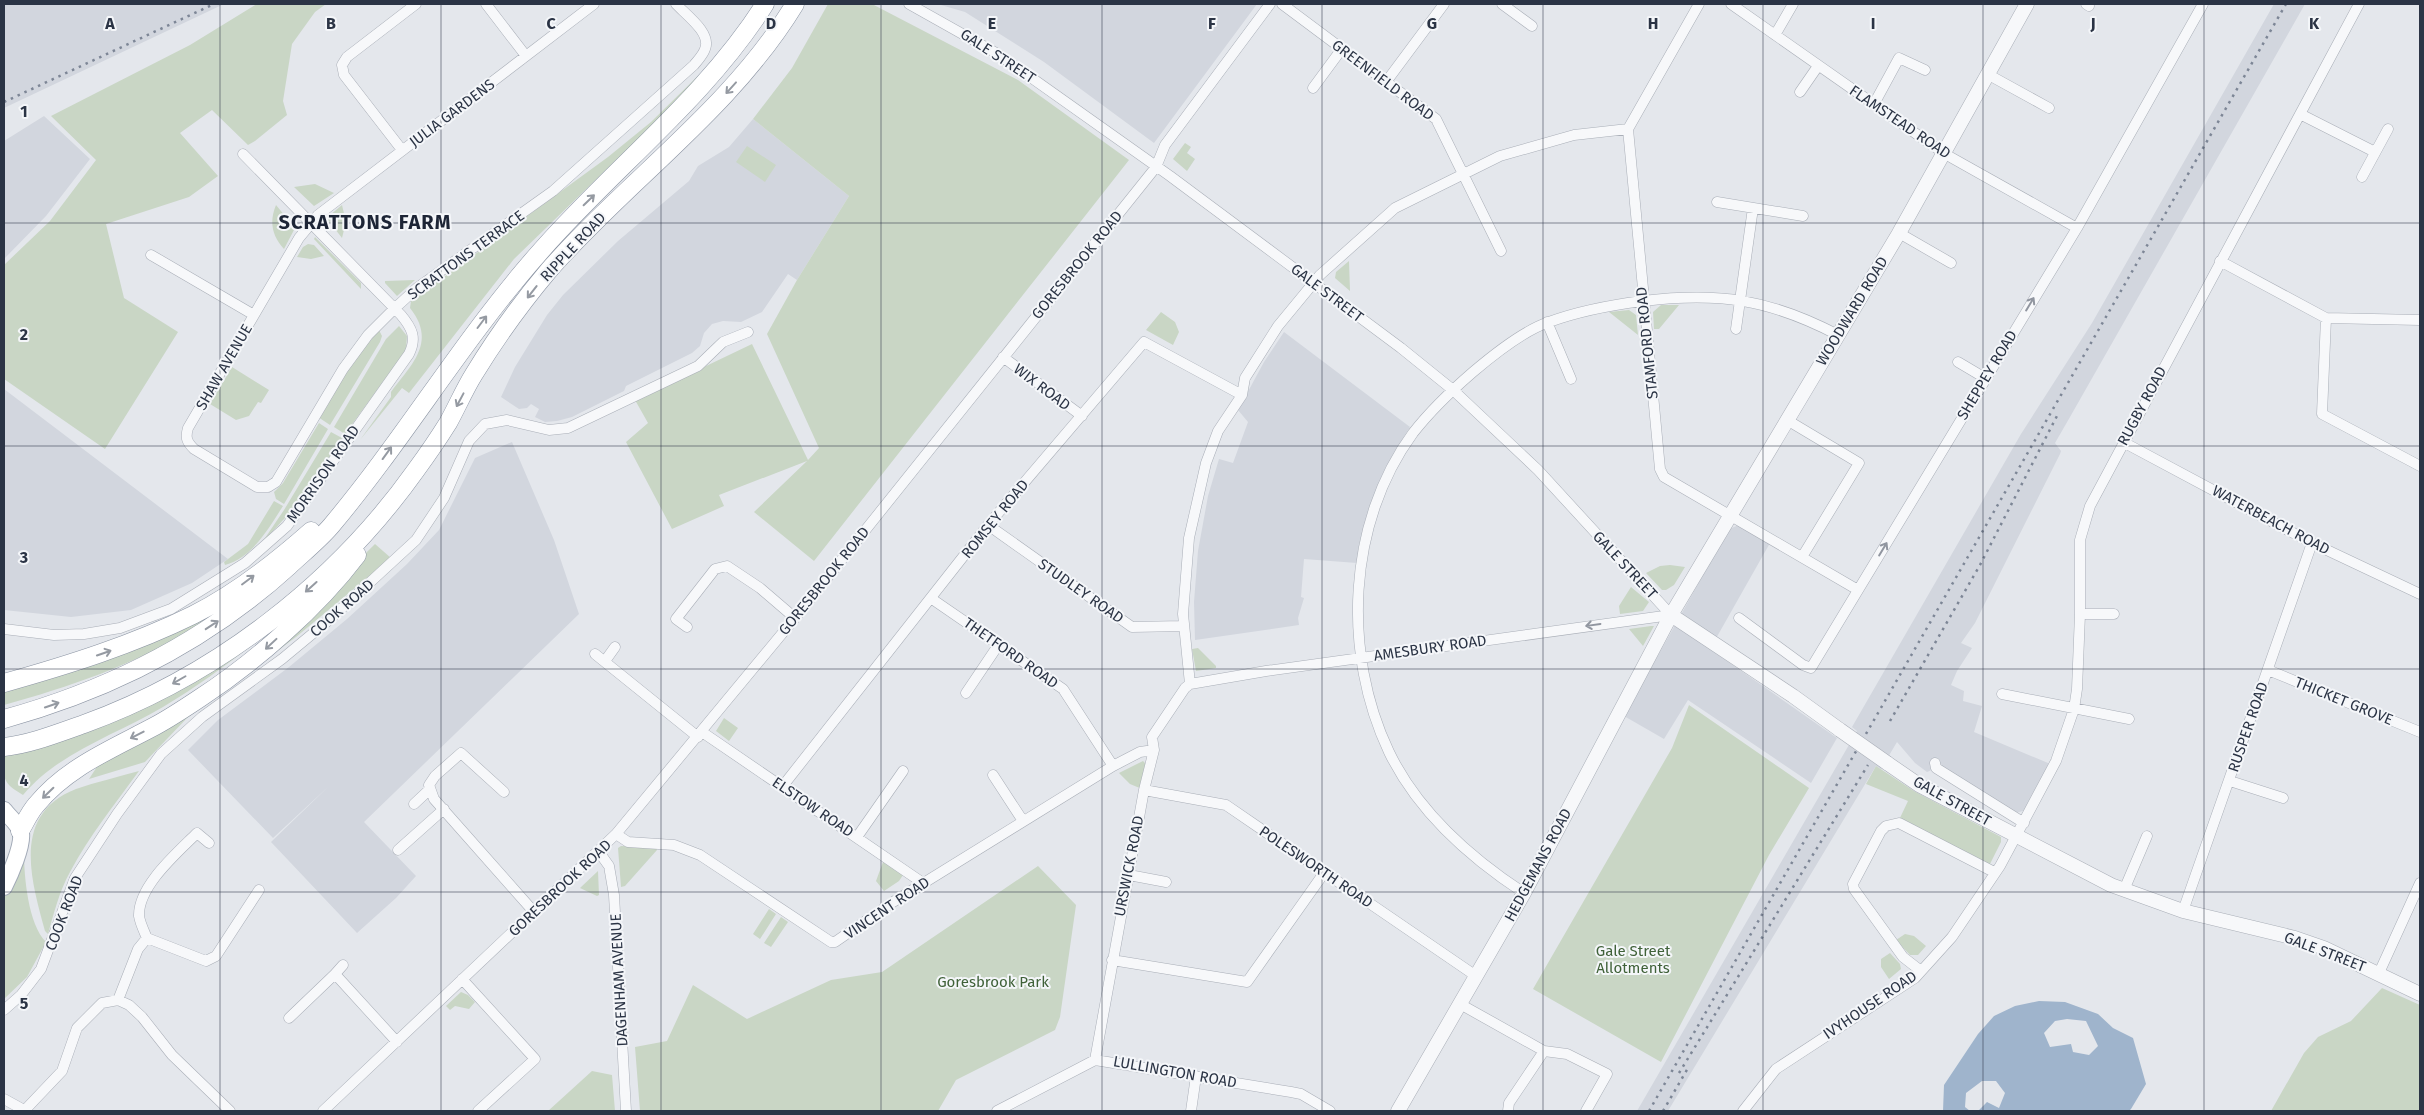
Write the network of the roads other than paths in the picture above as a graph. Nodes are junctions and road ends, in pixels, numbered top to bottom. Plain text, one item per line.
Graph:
1 (416, 4) edge
2 (486, 4) edge
3 (594, 4) edge
4 (676, 4) edge
5 (765, 4) edge
6 (795, 4) edge
7 (909, 4) edge
8 (1270, 4) edge
9 (1282, 4) edge
10 (1444, 4) edge
11 (1502, 4) edge
12 (1699, 4) edge
13 (1730, 4) edge
14 (1793, 4) edge
15 (2027, 4) edge
16 (2204, 4) edge
17 (2359, 4) edge
18 (1532, 26) dead end
19 (1775, 35) junction
20 (1341, 50) junction
21 (526, 56) junction
22 (1818, 66) junction
23 (1925, 70) dead end
24 (1989, 75) junction
25 (1386, 82) junction
26 (1313, 88) dead end
27 (1800, 92) dead end
28 (1874, 104) junction
29 (2049, 108) dead end
30 (2300, 114) junction
31 (1628, 129) junction
32 (2388, 129) dead end
33 (402, 150) junction
34 (2375, 152) junction
35 (244, 154) dead end
36 (1945, 154) junction
37 (1156, 167) junction
38 (1463, 173) junction
39 (2362, 177) dead end
40 (1717, 202) dead end
41 (1753, 208) junction
42 (1803, 216) dead end
43 (310, 223) junction
44 (2077, 228) junction
45 (1899, 232) junction
46 (1501, 251) dead end
47 (152, 255) dead end
48 (2220, 261) junction
49 (1951, 263) dead end
50 (1314, 283) junction
51 (1742, 300) junction
52 (1643, 301) junction
53 (394, 309) junction
54 (254, 315) junction
55 (2326, 318) junction
56 (2420, 320) edge
57 (1547, 322) junction
58 (1736, 329) dead end
59 (748, 332) dead end
60 (1838, 335) junction
61 (1004, 357) junction
62 (1958, 362) dead end
63 (1572, 378) dead end
64 (1985, 378) junction
65 (1452, 390) junction
66 (1242, 395) junction
67 (1082, 416) junction
68 (1787, 420) junction
69 (2124, 442) junction
70 (2420, 466) edge
71 (257, 487) joint
72 (357, 492) junction
73 (382, 515) junction
74 (1731, 515) junction
75 (988, 525) junction
76 (2312, 543) junction
77 (1802, 558) junction
78 (1858, 590) junction
79 (2420, 594) edge
80 (932, 599) junction
81 (2080, 614) junction
82 (2114, 614) dead end
83 (1671, 615) junction
84 (795, 618) junction
85 (1739, 618) dead end
86 (687, 626) dead end
87 (1183, 626) junction
88 (4, 629) edge
89 (999, 644) junction
90 (615, 647) dead end
91 (595, 654) dead end
92 (1361, 658) junction
93 (605, 661) junction
94 (2268, 670) junction
95 (5, 681) edge
96 (1190, 684) junction
97 (966, 693) dead end
98 (2002, 694) dead end
99 (2074, 709) junction
100 (4, 719) edge
101 (2129, 719) dead end
102 (2420, 732) edge
103 (700, 735) junction
104 (9, 746) edge
105 (1154, 750) junction
106 (1935, 762) dead end
107 (1112, 766) junction
108 (903, 771) dead end
109 (993, 775) dead end
110 (2230, 781) junction
111 (782, 787) junction
112 (430, 789) junction
113 (1144, 790) junction
114 (504, 792) dead end
115 (2283, 798) dead end
116 (414, 804) dead end
117 (444, 809) junction
118 (4, 810) edge
119 (1023, 821) junction
120 (2024, 823) junction
121 (20, 832) junction
122 (616, 834) junction
123 (2016, 836) junction
124 (2147, 836) dead end
125 (857, 837) junction
126 (209, 843) dead end
127 (398, 850) dead end
128 (599, 852) junction
129 (17, 854) junction
130 (4, 864) edge
131 (1324, 872) junction
132 (1994, 872) junction
133 (1129, 875) junction
134 (1166, 882) dead end
135 (923, 883) junction
136 (2420, 883) edge
137 (4, 888) edge
138 (259, 890) dead end
139 (2124, 890) junction
140 (1524, 893) junction
141 (2183, 911) junction
142 (534, 912) junction
143 (147, 938) junction
144 (1112, 960) junction
145 (343, 965) dead end
146 (1921, 971) junction
147 (2379, 973) junction
148 (335, 974) junction
149 (1476, 976) junction
150 (462, 980) junction
151 (2420, 994) edge
152 (118, 1000) junction
153 (1460, 1004) junction
154 (7, 1008) edge
155 (4, 1017) edge
156 (289, 1018) dead end
157 (397, 1042) junction
158 (1544, 1051) junction
159 (1095, 1060) junction
160 (1196, 1076) junction
161 (4, 1099) edge
162 (24, 1111) edge
163 (230, 1111) edge
164 (323, 1111) edge
165 (478, 1111) edge
166 (626, 1111) edge
167 (997, 1111) edge
168 (1191, 1111) edge
169 (1330, 1111) edge
170 (1398, 1111) edge
171 (1508, 1111) edge
172 (1586, 1111) edge
173 (1743, 1111) edge

1 - 33 street
2 - 21 street
3 - 21 street, JULIA GARDENS
4 - 53 street, SCRATTONS TERRACE
72 -> 5 highway, RIPPLE ROAD
6 -> 73 highway, RIPPLE ROAD
7 - 37 street, GALE STREET
8 - 37 street, GORESBROOK ROAD
9 - 20 street, GREENFIELD ROAD
10 - 25 street
11 - 18 street
12 - 31 street
13 - 19 street, FLAMSTEAD ROAD
14 - 19 street
15 - 24 street, WOODWARD ROAD
16 - 44 street, SHEPPEY ROAD
17 - 30 street, RUGBY ROAD
19 - 22 street, FLAMSTEAD ROAD
20 - 25 street, GREENFIELD ROAD
20 - 26 street
21 - 33 street, JULIA GARDENS
22 - 27 street
22 - 28 street, FLAMSTEAD ROAD
23 - 28 street
24 - 29 street
24 - 36 street, WOODWARD ROAD
25 - 38 street, GREENFIELD ROAD
28 - 36 street, FLAMSTEAD ROAD
30 - 34 street
30 - 48 street, RUGBY ROAD
31 - 38 street
31 - 52 street, STAMFORD ROAD
32 - 34 street
33 - 43 street, JULIA GARDENS
34 - 39 street
35 - 43 street, MORRISON ROAD
36 - 44 street, FLAMSTEAD ROAD
36 - 45 street, WOODWARD ROAD
37 - 50 street, GALE STREET
37 - 61 street, GORESBROOK ROAD
38 - 46 street, GREENFIELD ROAD
38 - 50 street
40 - 41 street
41 - 42 street
41 - 51 street
43 - 53 street, MORRISON ROAD
43 - 54 street, SHAW AVENUE
64 -> 44 street, SHEPPEY ROAD
45 - 49 street
45 - 60 street, WOODWARD ROAD
47 - 54 street
48 - 55 street
48 - 69 street, RUGBY ROAD
50 - 65 street, GALE STREET
50 - 66 street
51 - 52 street
51 - 58 street
51 - 60 street
52 - 57 street
52 - 74 street, STAMFORD ROAD
53 - 71 street, SCRATTONS TERRACE
53 - 88 street, MORRISON ROAD
54 - 71 street, SHAW AVENUE
55 - 56 street
55 - 70 street
57 - 63 street
57 - 65 street
59 - 154 street, COOK ROAD
60 - 68 street, WOODWARD ROAD
61 - 67 street, WIX ROAD
61 - 84 street, GORESBROOK ROAD
62 - 64 street
78 -> 64 street, SHEPPEY ROAD
65 - 83 street, GALE STREET
65 - 92 street
66 - 67 street, ROMSEY ROAD
66 - 87 street
67 - 75 street, ROMSEY ROAD
68 - 74 street, WOODWARD ROAD
68 - 77 street
69 - 76 street, WATERBEACH ROAD
69 - 81 street, RUGBY ROAD
95 -> 72 highway
100 -> 72 highway
73 -> 104 highway
73 -> 121 highway
74 - 77 street, STAMFORD ROAD
74 - 83 street, WOODWARD ROAD
75 - 80 street, ROMSEY ROAD
75 - 87 street, STUDLEY ROAD
76 - 79 street, WATERBEACH ROAD
76 - 94 street, RUSPER ROAD
77 - 78 street, STAMFORD ROAD
78 - 85 street, SHEPPEY ROAD
80 - 89 street, THETFORD ROAD
80 - 111 street, ROMSEY ROAD
81 - 82 street
81 - 99 street, RUGBY ROAD
83 -> 92 street, AMESBURY ROAD
83 - 123 street, GALE STREET, bridge
83 - 140 street, HEDGEMANS ROAD
84 - 86 street
84 - 103 street, GORESBROOK ROAD
87 - 96 street
89 - 97 street
89 - 107 street, THETFORD ROAD
90 - 93 street
91 - 93 street, ELSTOW ROAD
92 - 96 street, AMESBURY ROAD
92 - 140 street
93 - 103 street, ELSTOW ROAD
94 - 102 street, THICKET GROVE
94 - 110 street, RUSPER ROAD
96 - 105 street, URSWICK ROAD
98 - 99 street
99 - 101 street
99 - 120 street, RUGBY ROAD
103 - 111 street, ELSTOW ROAD
103 - 122 street, GORESBROOK ROAD
105 - 107 street, VINCENT ROAD
105 - 113 street, URSWICK ROAD
106 - 120 street, GALE STREET
107 - 119 street, VINCENT ROAD
108 - 125 street
109 - 119 street
110 - 115 street
110 - 141 street, RUSPER ROAD
111 - 125 street, ELSTOW ROAD
112 - 114 street
112 - 116 street
112 - 117 street
113 - 131 street, POLESWORTH ROAD
113 - 133 street, URSWICK ROAD
117 - 127 street
117 - 142 street
118 - 121 main road
119 - 135 street, VINCENT ROAD
120 - 123 street, RUGBY ROAD
121 - 129 main road
122 - 128 street, GORESBROOK ROAD
122 - 135 street, VINCENT ROAD
123 - 132 street, IVYHOUSE ROAD
123 - 139 street, GALE STREET
124 - 139 street
125 - 135 street, ELSTOW ROAD
126 - 143 street
128 - 142 street, GORESBROOK ROAD
128 - 166 street, DAGENHAM AVENUE
129 - 130 main road
129 - 137 main road
131 - 144 street
131 - 149 street, POLESWORTH ROAD
132 - 146 street, IVYHOUSE ROAD
132 - 146 street
133 - 134 street
133 - 144 street, URSWICK ROAD
136 - 147 street
138 - 143 street
139 - 141 street, GALE STREET
140 - 149 street, HEDGEMANS ROAD
141 - 147 street, GALE STREET
142 - 150 street, GORESBROOK ROAD
143 - 152 street
144 - 159 street, URSWICK ROAD
145 - 148 street
146 - 173 street, IVYHOUSE ROAD
147 - 151 street, GALE STREET
148 - 156 street
148 - 157 street
149 - 153 street, HEDGEMANS ROAD
150 - 157 street, GORESBROOK ROAD
150 - 165 street
152 - 162 street
152 - 163 street
153 - 158 street
153 - 170 street, HEDGEMANS ROAD
154 - 155 street, COOK ROAD
157 - 164 street, GORESBROOK ROAD
158 - 171 street
158 - 172 street
159 - 160 street, LULLINGTON ROAD
159 - 167 street, LULLINGTON ROAD
160 - 168 street
160 - 169 street, LULLINGTON ROAD
161 - 162 street

